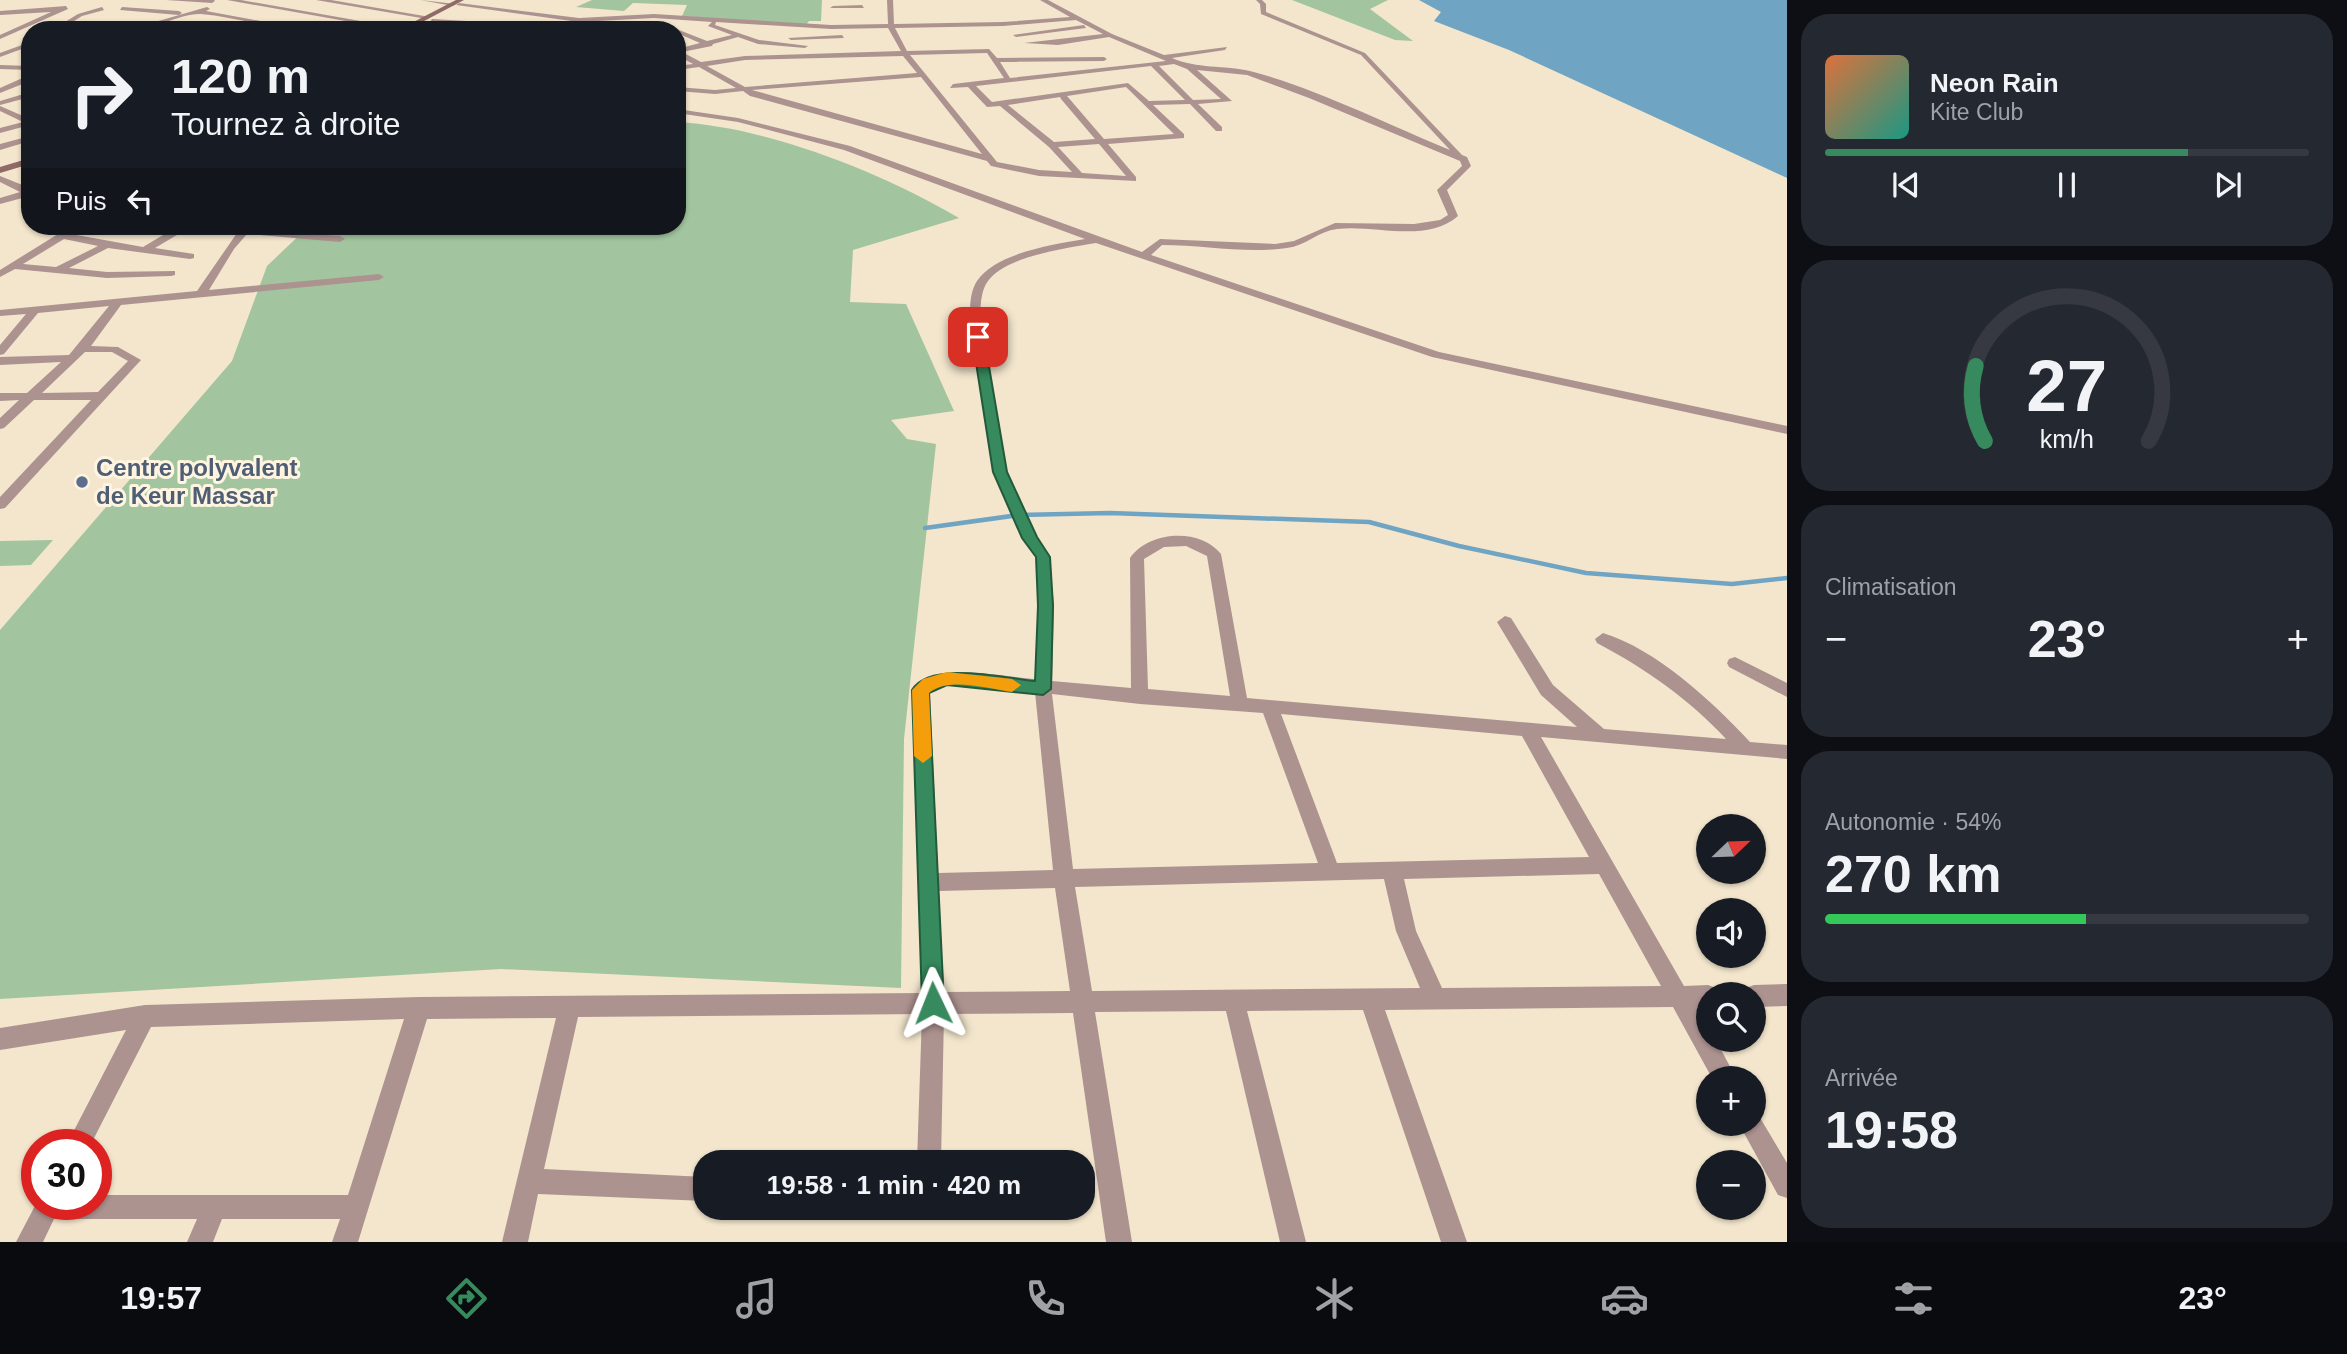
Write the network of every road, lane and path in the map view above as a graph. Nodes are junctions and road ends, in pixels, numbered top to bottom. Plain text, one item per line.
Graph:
1 (61, 0) edge
2 (134, 0) edge
3 (170, 0) edge
4 (213, 0) edge
5 (230, 0) edge
6 (288, 0) edge
7 (319, 0) edge
8 (379, 0) edge
9 (423, 0) edge
10 (468, 0) edge
11 (511, 0) edge
12 (890, 0) edge
13 (1043, 0) edge
14 (1259, 0) edge
15 (457, 3) edge
16 (360, 6) junction
17 (268, 7) junction
18 (833, 8) dead end
19 (36, 9) junction
20 (103, 9) dead end
21 (122, 9) junction
22 (500, 9) junction
23 (285, 10) junction
24 (890, 10) junction
25 (863, 11) edge
26 (199, 12) junction
27 (0, 13) edge
28 (330, 17) junction
29 (674, 17) junction
30 (834, 17) dead end
31 (234, 18) junction
32 (1077, 18) junction
33 (430, 19) junction
34 (727, 19) junction
35 (579, 20) joint
36 (594, 20) joint
37 (36, 21) edge
38 (70, 21) edge
39 (107, 21) edge
40 (166, 21) edge
41 (252, 21) joint
42 (319, 21) edge
43 (354, 21) edge
44 (424, 21) edge
45 (427, 21) edge
46 (454, 21) edge
47 (482, 21) edge
48 (662, 21) edge
49 (751, 21) junction
50 (1003, 24) junction
51 (801, 25) junction
52 (1092, 25) junction
53 (21, 27) edge
54 (891, 27) junction
55 (768, 28) junction
56 (14, 30) junction
57 (21, 30) edge
58 (686, 34) edge
59 (739, 35) junction
60 (1002, 35) dead end
61 (1014, 35) junction
62 (1110, 35) junction
63 (1, 36) edge
64 (887, 36) dead end
65 (853, 37) dead end
66 (788, 40) junction
67 (900, 40) junction
68 (1025, 43) dead end
69 (708, 44) junction
70 (21, 47) edge
71 (1225, 48) dead end
72 (686, 50) edge
73 (2, 54) edge
74 (861, 54) junction
75 (905, 54) junction
76 (21, 56) edge
77 (686, 56) edge
78 (818, 56) junction
79 (781, 57) junction
80 (1164, 57) junction
81 (745, 58) junction
82 (1104, 59) dead end
83 (995, 60) junction
84 (1175, 62) junction
85 (859, 63) dead end
86 (703, 64) junction
87 (1153, 64) junction
88 (785, 65) dead end
89 (0, 67) edge
90 (686, 67) edge
91 (1190, 67) junction
92 (21, 68) edge
93 (789, 74) dead end
94 (922, 75) junction
95 (1009, 81) junction
96 (0, 82) edge
97 (812, 82) junction
98 (19, 83) joint
99 (793, 83) junction
100 (970, 84) junction
101 (953, 86) dead end
102 (744, 89) junction
103 (686, 90) edge
104 (0, 91) edge
105 (1064, 97) junction
106 (21, 98) edge
107 (1193, 102) junction
108 (1150, 103) junction
109 (1002, 104) junction
110 (0, 106) edge
111 (21, 111) edge
112 (686, 112) edge
113 (11, 113) junction
114 (0, 116) edge
115 (21, 118) edge
116 (21, 125) edge
117 (1219, 129) dead end
118 (0, 131) edge
119 (21, 141) edge
120 (1101, 141) junction
121 (1052, 145) junction
122 (0, 147) edge
123 (989, 159) junction
124 (1464, 159) junction
125 (21, 167) edge
126 (0, 175) edge
127 (1080, 176) junction
128 (21, 187) edge
129 (21, 194) edge
130 (0, 201) edge
131 (61, 235) joint
132 (169, 235) edge
133 (240, 235) edge
134 (285, 235) edge
135 (340, 239) dead end
136 (1098, 240) junction
137 (107, 245) junction
138 (145, 250) junction
139 (161, 252) junction
140 (1144, 255) junction
141 (190, 256) dead end
142 (15, 266) junction
143 (30, 266) junction
144 (60, 270) junction
145 (2, 273) edge
146 (171, 273) dead end
147 (127, 275) junction
148 (379, 277) dead end
149 (200, 295) junction
150 (117, 303) junction
151 (34, 310) junction
152 (0, 313) edge
153 (0, 352) edge
154 (77, 354) junction
155 (0, 361) edge
156 (103, 396) junction
157 (0, 397) edge
158 (30, 397) junction
159 (0, 425) edge
160 (1787, 429) edge
161 (0, 505) edge
162 (1505, 622) dead end
163 (1603, 639) dead end
164 (1735, 663) dead end
165 (1043, 689) junction
166 (1787, 691) edge
167 (1140, 696) junction
168 (1240, 705) junction
169 (1270, 707) junction
170 (1527, 729) junction
171 (1599, 735) junction
172 (1744, 747) junction
173 (1787, 752) edge
174 (1605, 865) junction
175 (1392, 870) junction
176 (1331, 872) junction
177 (1064, 879) junction
178 (928, 882) junction
179 (1787, 995) edge
180 (1696, 996) edge
181 (1766, 996) edge
182 (1679, 997) junction
183 (1371, 999) junction
184 (1436, 999) junction
185 (1234, 1001) junction
186 (1081, 1002) junction
187 (933, 1003) junction
188 (569, 1007) junction
189 (419, 1008) junction
190 (145, 1016) junction
191 (0, 1039) edge
192 (1719, 1066) edge
193 (87, 1129) edge
194 (1758, 1136) edge
195 (929, 1150) edge
196 (529, 1181) junction
197 (1787, 1186) edge
198 (693, 1188) edge
199 (112, 1207) edge
200 (357, 1207) junction
201 (214, 1208) junction
202 (41, 1220) edge
203 (29, 1242) edge
204 (200, 1242) edge
205 (345, 1242) edge
206 (515, 1242) edge
207 (1119, 1242) edge
208 (1293, 1242) edge
209 (1454, 1242) edge

1 - 19 street
2 - 21 street
3 - 4 street
4 - 26 street
5 - 17 street
5 - 26 street
6 - 17 street
7 - 16 street
8 - 16 street
9 - 15 street
10 - 15 main road
11 - 22 street
12 - 24 street
13 - 32 street
14 - 124 street
15 - 22 street
15 - 33 main road
16 - 28 street
16 - 33 street
17 - 23 street
17 - 31 street
18 - 25 street
19 - 27 street
19 - 37 street
20 - 38 street
21 - 26 street
21 - 39 street
22 - 35 street
22 - 47 street
23 - 28 street
23 - 41 street
24 - 25 street
24 - 54 street
25 - 30 street
26 - 31 street
26 - 40 street
28 - 42 street
28 - 43 street
29 - 34 street
29 - 36 street
29 - 48 street
31 - 41 street
32 - 50 street
32 - 52 street
33 - 44 main road
33 - 45 main road
33 - 46 street
34 - 49 street
34 - 59 street
35 - 36 street
49 - 51 street
49 - 55 street
50 - 54 street
50 - 61 street
51 - 54 street
51 - 66 street
52 - 61 street
52 - 62 street
53 - 56 street
54 - 67 street
55 - 59 street
55 - 66 street
56 - 57 street
56 - 63 street
58 - 69 street
59 - 66 street
59 - 69 street
60 - 61 street
62 - 68 street
62 - 80 street
64 - 67 street
65 - 66 street
66 - 67 street
66 - 79 street
67 - 75 street
69 - 72 street
69 - 81 street
70 - 73 street
71 - 80 street
73 - 76 street
74 - 75 street
74 - 78 street
74 - 85 street
75 - 83 street
75 - 94 street
77 - 86 street
78 - 79 street
78 - 97 street
79 - 81 street
79 - 88 street
80 - 84 street
81 - 86 street
82 - 83 street
83 - 95 street
84 - 87 street
84 - 91 street
86 - 90 street
86 - 102 street
87 - 95 street
87 - 107 street
89 - 92 street
91 - 107 street
91 - 124 street
93 - 99 street
94 - 97 street
94 - 123 street
95 - 100 street
96 - 98 street
97 - 99 street
98 - 104 street
99 - 102 street
100 - 101 street
100 - 109 street
102 - 103 street
102 - 123 street
105 - 108 street
105 - 109 street
105 - 120 street
106 - 110 street
107 - 108 street
107 - 117 street
108 - 120 street
109 - 121 street
110 - 113 street
111 - 113 street
112 - 136 street
113 - 114 street
113 - 115 street
116 - 118 street
119 - 122 street
120 - 121 street
120 - 127 street
121 - 127 street
123 - 127 street
124 - 140 street
125 - 126 main road
126 - 128 street
129 - 130 street
131 - 137 street
131 - 142 street
132 - 138 street
133 - 149 street
134 - 135 street
136 - 140 street
136 - 165 street
137 - 138 street
137 - 144 street
138 - 139 street
139 - 141 street
139 - 147 street
140 - 160 street
142 - 143 street
142 - 145 street
143 - 144 street
143 - 145 street
144 - 147 street
146 - 147 street
148 - 149 street
149 - 150 street
150 - 151 street
150 - 154 street
151 - 152 street
151 - 153 street
154 - 155 street
154 - 156 street
154 - 158 street
156 - 158 street
156 - 161 street
157 - 158 street
158 - 159 street
162 - 171 street
163 - 172 street
164 - 166 street
165 - 167 street
165 - 177 street
165 - 178 street
167 - 168 street
167 - 168 street
168 - 169 street
169 - 170 street
169 - 176 street
170 - 171 street
170 - 174 street
171 - 172 street
172 - 173 street
174 - 175 street
174 - 182 street
175 - 176 street
175 - 184 street
176 - 177 street
177 - 178 street
177 - 186 street
178 - 187 street
179 - 181 street
180 - 182 street
182 - 184 street
182 - 192 street
183 - 184 street
183 - 185 street
183 - 209 street
185 - 186 street
185 - 208 street
186 - 187 street
186 - 207 street
187 - 188 street
187 - 195 street
188 - 189 street
188 - 196 street
189 - 190 street
189 - 200 street
190 - 191 street
190 - 193 street
194 - 197 street
196 - 198 street
196 - 206 street
199 - 201 street
200 - 201 street
200 - 205 street
201 - 204 street
202 - 203 street

